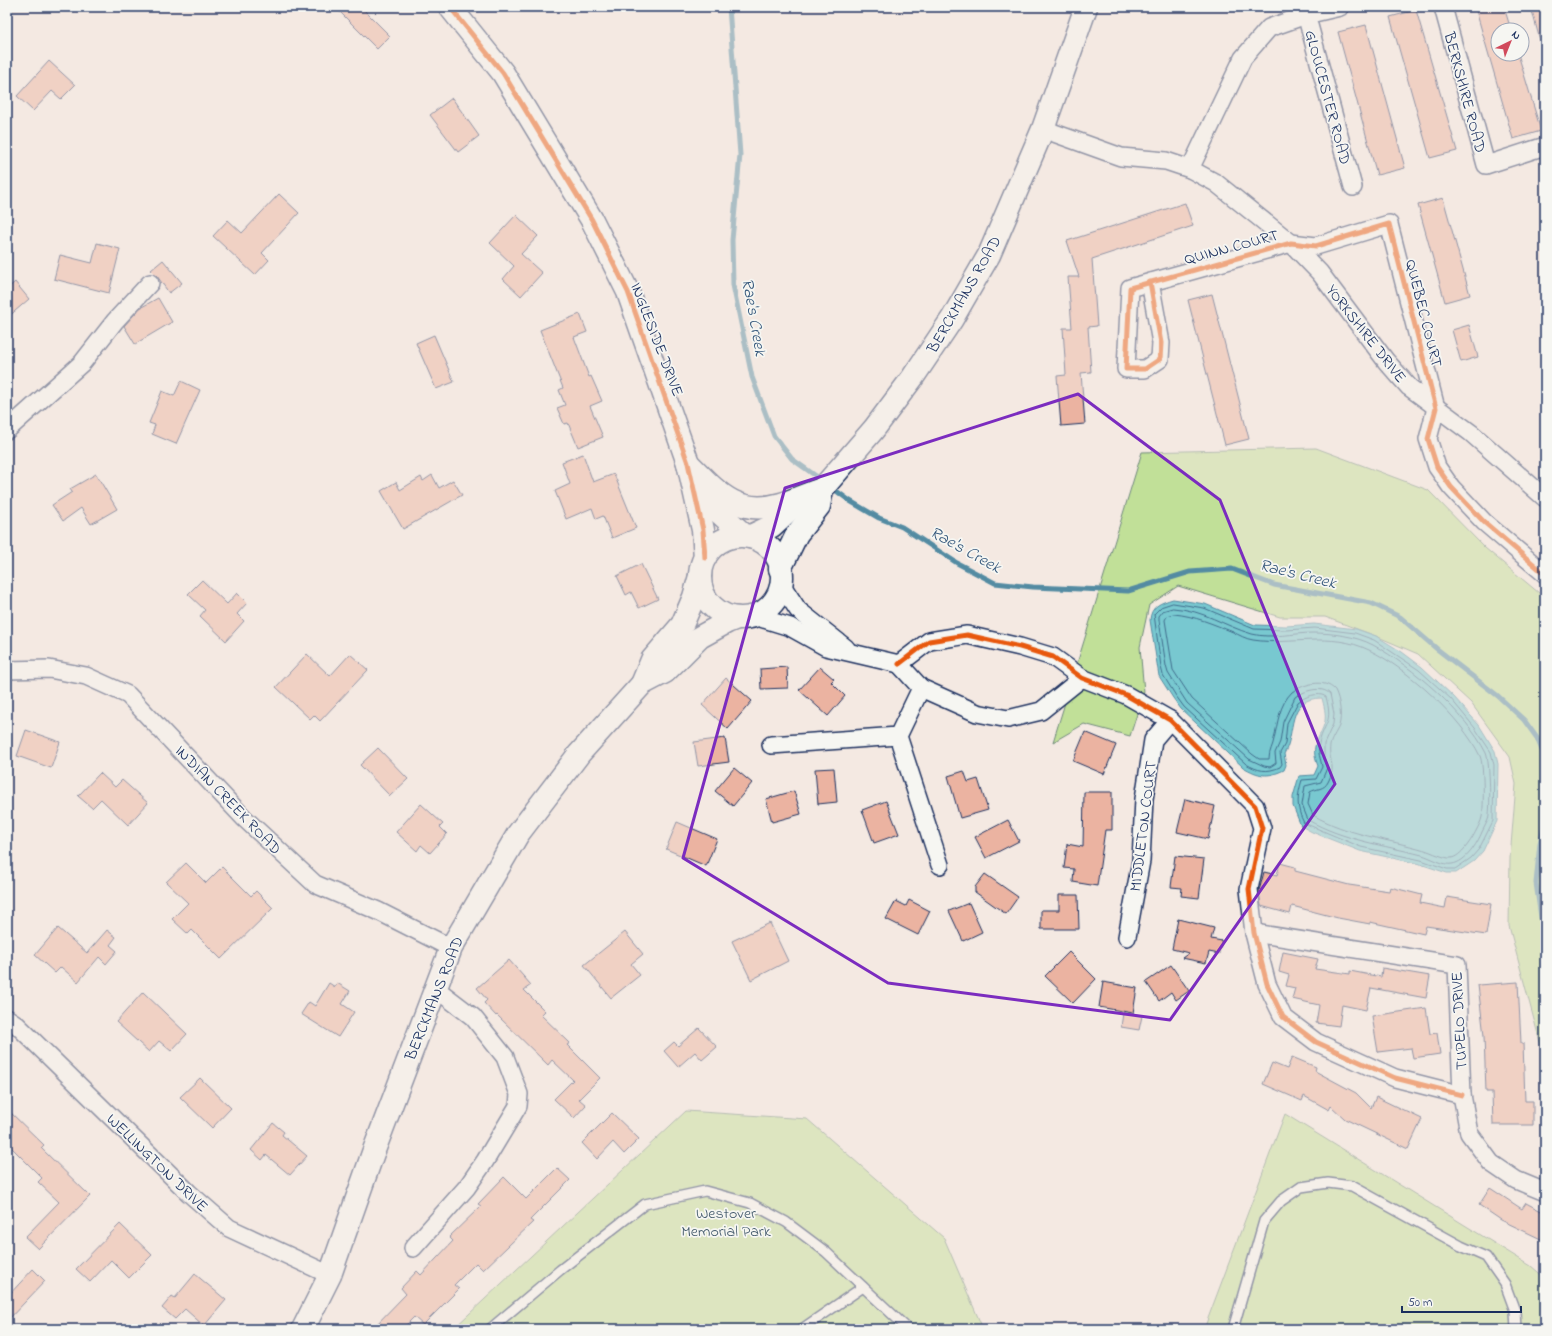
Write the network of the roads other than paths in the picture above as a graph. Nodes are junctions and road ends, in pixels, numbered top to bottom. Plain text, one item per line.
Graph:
1 (450, 7) edge
2 (1086, 7) edge
3 (1340, 7) edge
4 (1443, 7) edge
5 (1305, 11) edge
6 (1043, 129) junction
7 (1545, 146) edge
8 (1190, 169) junction
9 (1353, 187) dead end
10 (1389, 224) joint
11 (1291, 243) junction
12 (1150, 282) junction
13 (150, 283) dead end
14 (1436, 408) junction
15 (7, 430) edge
16 (688, 463) junction
17 (814, 491) junction
18 (1545, 498) edge
19 (747, 537) junction
20 (702, 567) junction
21 (1545, 574) edge
22 (780, 576) junction
23 (746, 617) junction
24 (851, 651) junction
25 (899, 664) junction
26 (7, 670) edge
27 (1082, 678) junction
28 (642, 684) junction
29 (921, 688) junction
30 (1170, 720) junction
31 (898, 736) junction
32 (771, 746) dead end
33 (940, 865) dead end
34 (1254, 933) junction
35 (1127, 937) dead end
36 (451, 948) junction
37 (435, 988) junction
38 (7, 1018) edge
39 (1462, 1095) junction
40 (1545, 1192) edge
41 (413, 1248) dead end
42 (330, 1275) junction
43 (863, 1287) junction
44 (496, 1327) edge
45 (302, 1329) edge
46 (802, 1329) edge
47 (908, 1329) edge
48 (1233, 1329) edge
49 (1516, 1329) edge

1 - 16 main road, INGLESIDE DRIVE
2 - 6 main road, BERCKMANS ROAD
3 - 5 street
4 - 7 street, BERKSHIRE ROAD
5 - 8 street
5 - 9 street, GLOUCESTER ROAD
6 - 8 street, YORKSHIRE DRIVE
6 - 17 main road, BERCKMANS ROAD
8 - 11 street, YORKSHIRE DRIVE
10 - 11 street, QUINN COURT
10 - 14 street, QUEBEC COURT
11 - 12 street, QUINN COURT
11 - 14 street, YORKSHIRE DRIVE
12 - 12 street, QUINN COURT
13 - 15 street
14 - 18 street, YORKSHIRE DRIVE
14 - 21 street
16 - 17 main road
16 - 19 main road, INGLESIDE DRIVE
16 - 20 main road, INGLESIDE DRIVE
17 - 19 main road, BERCKMANS ROAD
17 - 22 main road, BERCKMANS ROAD
19 - 20 main road
19 - 22 main road
20 - 23 main road
20 - 28 main road, BERCKMANS ROAD
22 - 23 main road
22 - 24 street
23 - 24 street
23 - 28 main road, BERCKMANS ROAD
24 - 25 street
25 - 27 street
25 - 29 street
26 - 36 street, INDIAN CREEK ROAD
27 - 29 street
27 - 30 street
28 - 36 main road, BERCKMANS ROAD
29 - 31 street
30 - 34 street
30 - 35 street, MIDDLETON COURT
31 - 32 street
31 - 33 street
34 - 39 street
34 - 39 street, TUPELO DRIVE
36 - 37 main road, BERCKMANS ROAD
37 - 41 street
37 - 42 main road, BERCKMANS ROAD
38 - 42 street, WELLINGTON DRIVE
39 - 40 street, TUPELO DRIVE
42 - 45 main road, BERCKMANS ROAD
43 - 44 lane
43 - 46 lane
43 - 47 lane
48 - 49 lane

